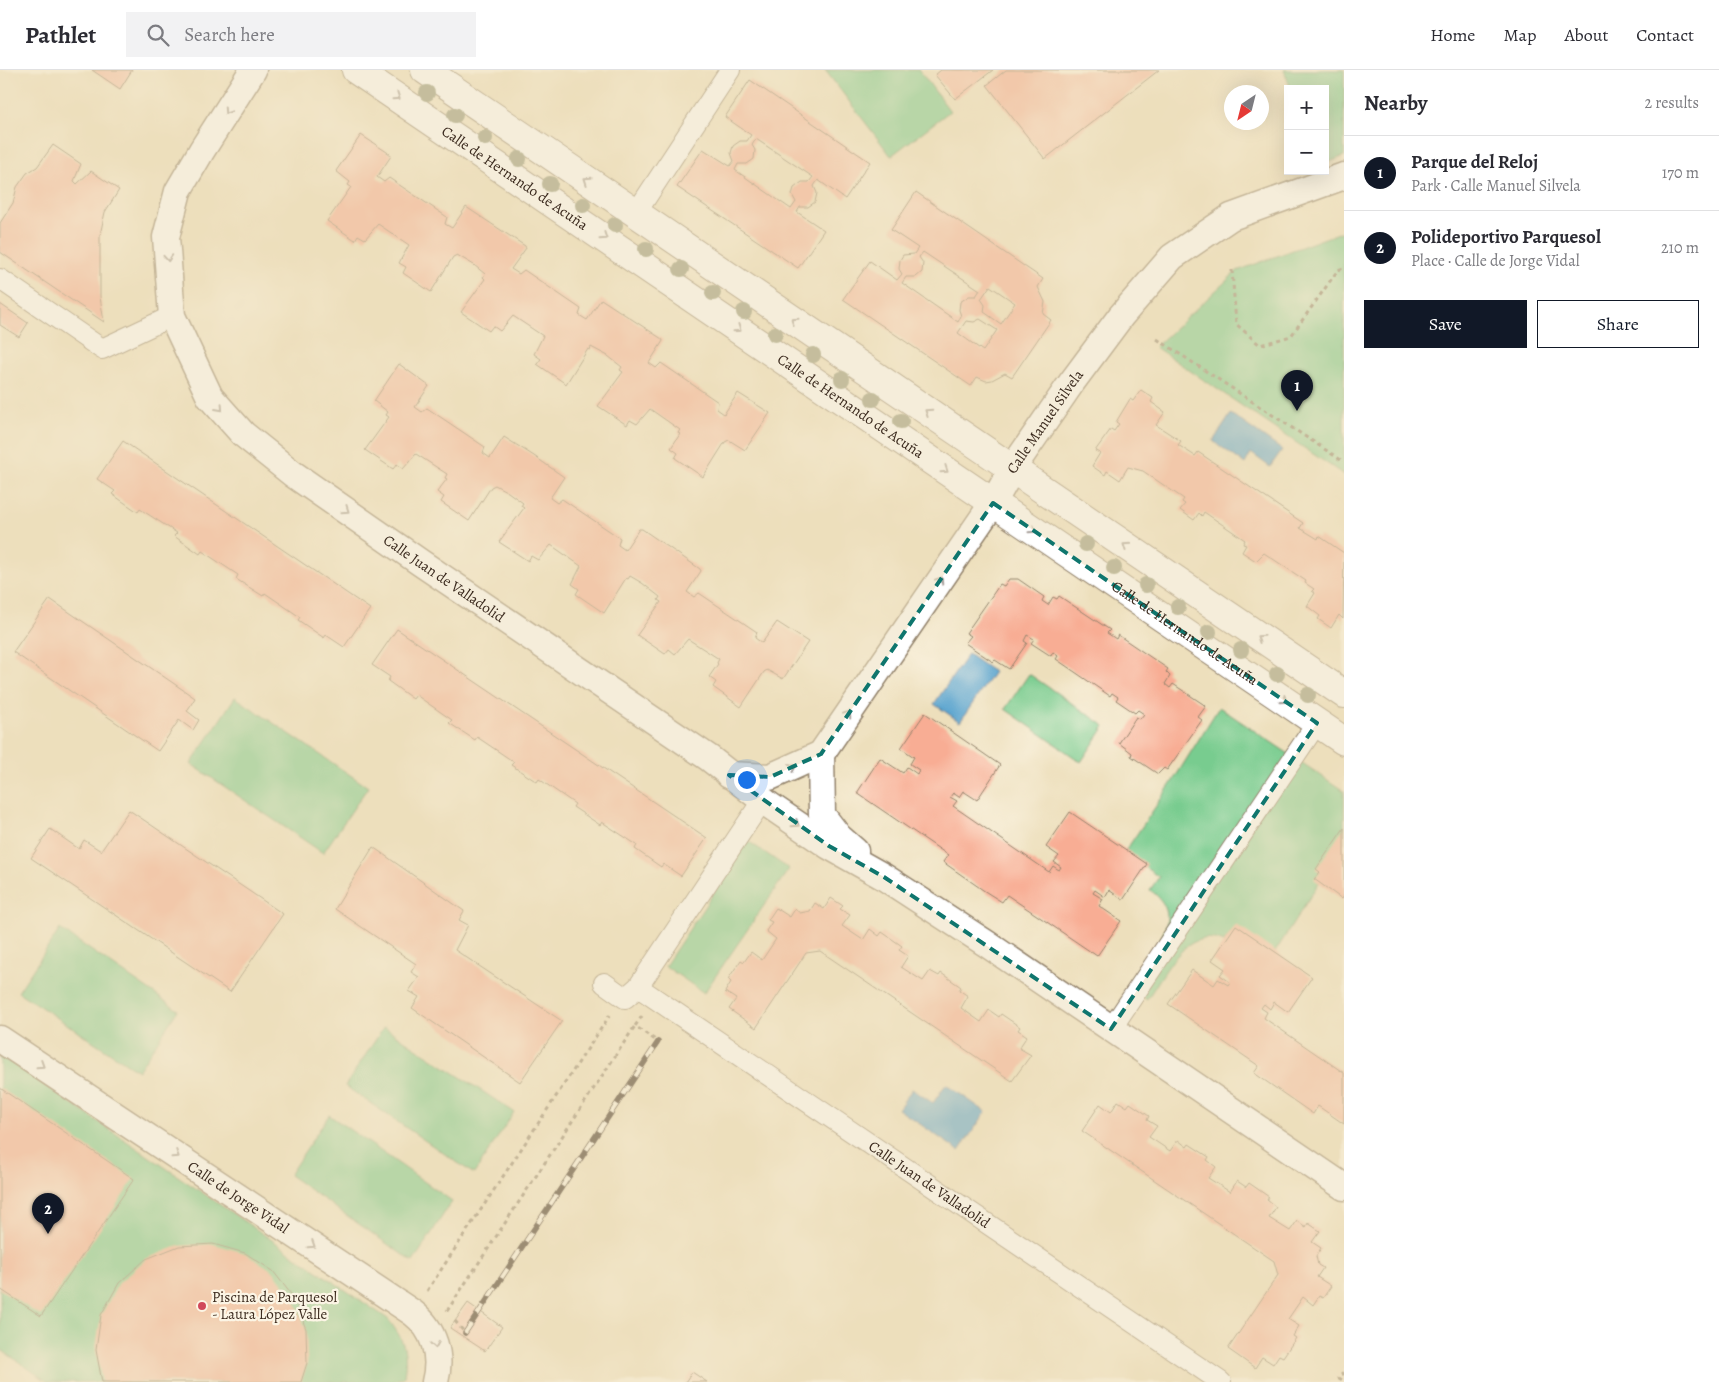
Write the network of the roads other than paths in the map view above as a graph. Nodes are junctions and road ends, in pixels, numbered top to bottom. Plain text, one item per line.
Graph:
1 (253, 70) edge
2 (356, 70) edge
3 (425, 70) edge
4 (730, 70) edge
5 (1344, 176) edge
6 (636, 213) junction
7 (0, 279) edge
8 (172, 316) junction
9 (1012, 469) junction
10 (993, 503) junction
11 (1344, 694) edge
12 (1317, 723) junction
13 (1344, 741) edge
14 (821, 754) junction
15 (729, 774) junction
16 (762, 800) junction
17 (884, 877) junction
18 (604, 983) dead end
19 (630, 992) junction
20 (1111, 1029) junction
21 (0, 1038) edge
22 (1344, 1187) edge
23 (435, 1382) edge
24 (1221, 1382) edge

1 -> 8 street, Calle Juan de Valladolid
2 -> 10 street, Calle de Hernando de Acuña
6 -> 3 street
4 - 6 street
5 - 9 street, Calle Manuel Silvela
9 -> 6 street
7 - 8 street
8 -> 15 street, Calle Juan de Valladolid
9 - 10 street, Calle Manuel Silvela
11 -> 9 street
10 -> 12 street, Calle de Hernando de Acuña
14 -> 10 street, Calle Manuel Silvela
12 - 13 street, Calle de Hernando de Acuña
12 - 20 street
15 -> 14 street
14 - 17 street
15 - 16 street, Calle Juan de Valladolid
16 -> 17 street, Calle Juan de Valladolid
16 - 19 street
17 - 20 street, Calle Juan de Valladolid
18 - 19 street, Calle Juan de Valladolid
19 - 24 street, Calle Juan de Valladolid
20 - 22 street, Calle Juan de Valladolid
21 -> 23 street, Calle de Jorge Vidal

